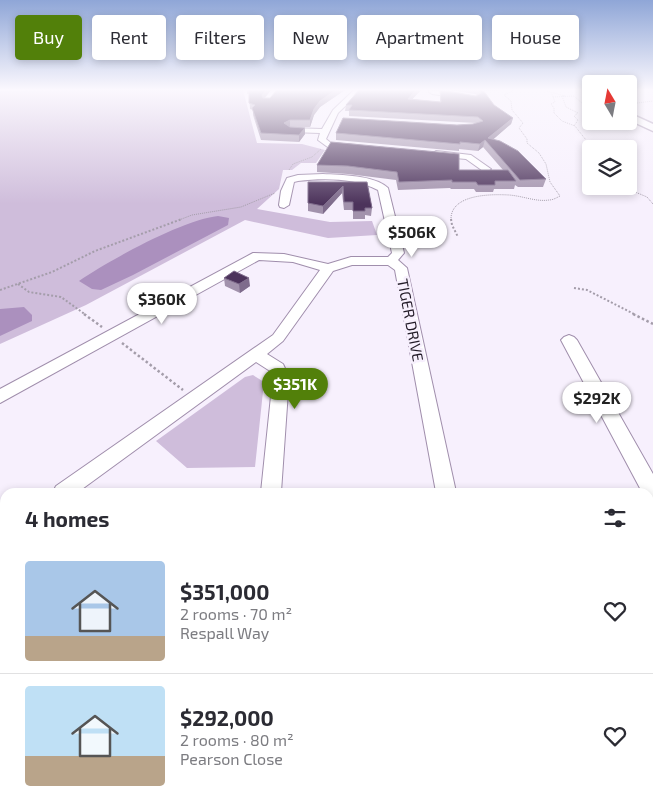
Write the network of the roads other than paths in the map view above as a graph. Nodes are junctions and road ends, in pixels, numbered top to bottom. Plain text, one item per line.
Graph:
1 (326, 128) edge
2 (290, 130) edge
3 (325, 131) junction
4 (359, 148) edge
5 (428, 153) edge
6 (486, 170) edge
7 (284, 205) dead end
8 (391, 261) junction
9 (328, 268) junction
10 (569, 340) dead end
11 (256, 354) junction
12 (0, 397) edge
13 (69, 488) edge
14 (271, 488) edge
15 (445, 488) edge
16 (650, 488) edge

1 - 3 street
2 - 3 street
3 - 4 street
5 - 6 street
7 - 8 street, TIGER DRIVE
8 - 9 street
8 - 15 street, TIGER DRIVE
9 - 11 street
9 - 12 street
10 - 16 street
11 - 13 street
11 - 14 street

